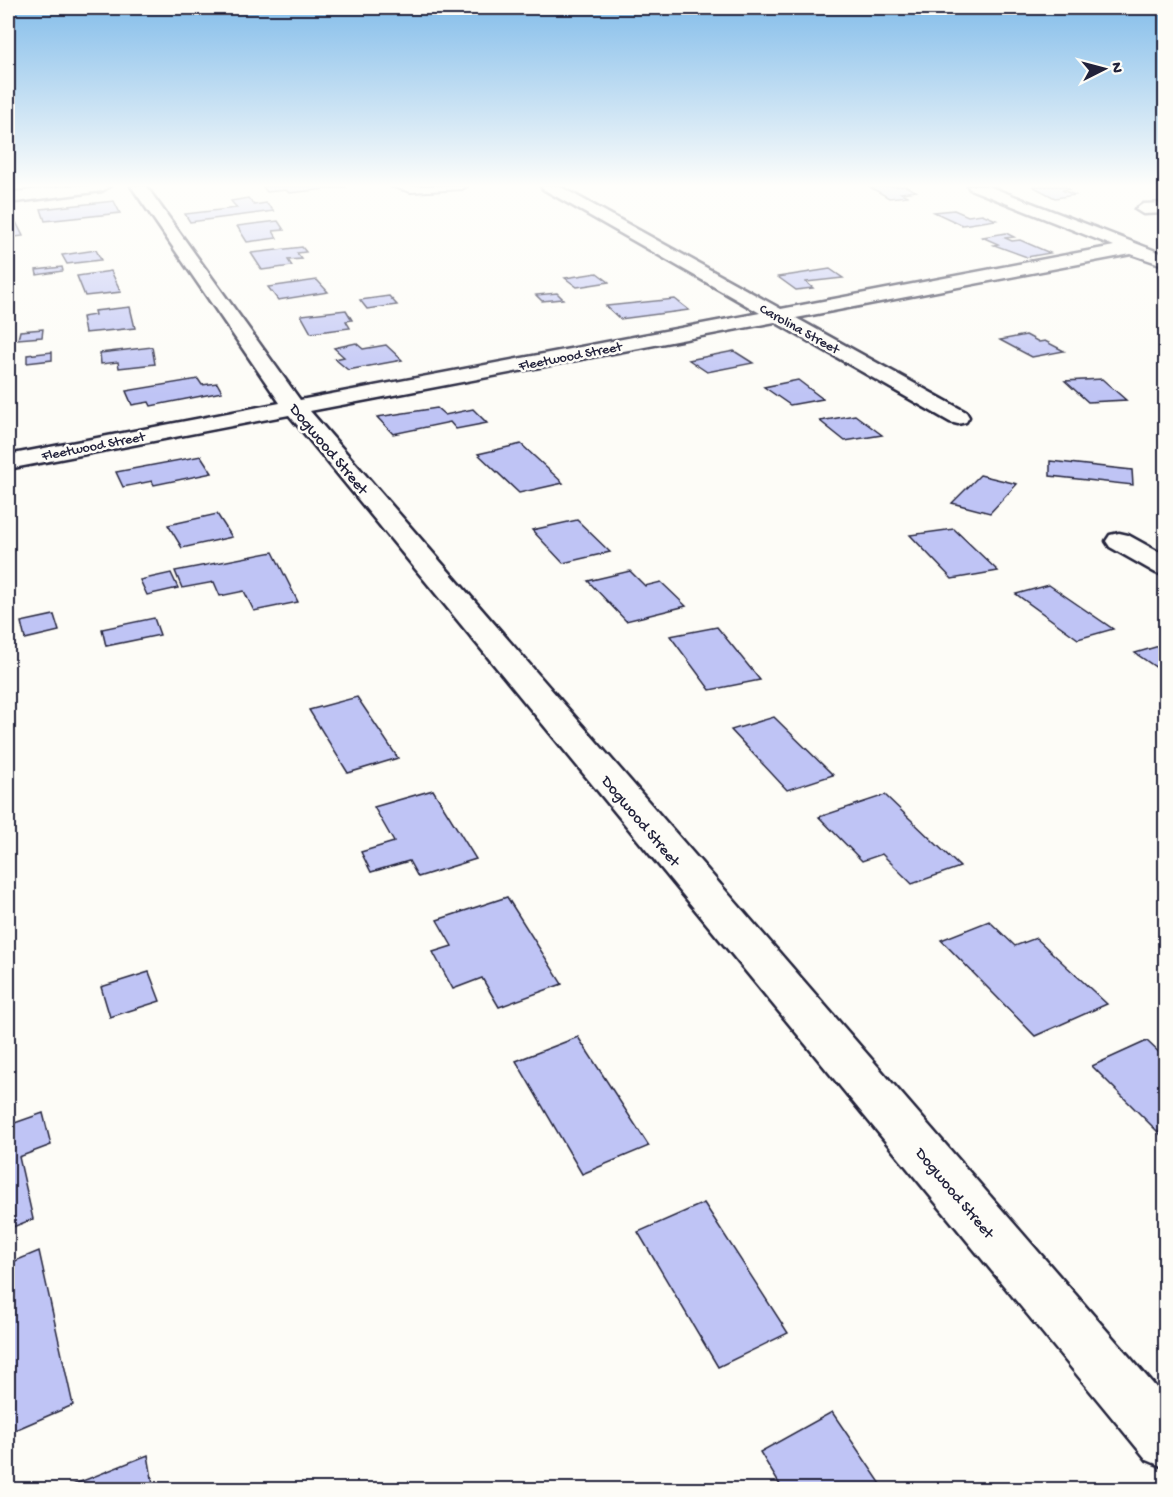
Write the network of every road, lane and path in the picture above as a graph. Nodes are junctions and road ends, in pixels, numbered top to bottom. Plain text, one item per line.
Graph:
1 (187, 256) edge
2 (672, 256) edge
3 (1090, 256) edge
4 (777, 315) junction
5 (294, 407) junction
6 (958, 417) dead end
7 (8, 462) edge
8 (1119, 541) dead end
9 (1166, 567) edge
10 (1166, 1441) edge

1 - 5 street, Dogwood Street
2 - 4 street, Carolina Street
3 - 4 street, Fleetwood Street
4 - 5 street, Fleetwood Street
4 - 6 street, Carolina Street
5 - 7 street, Fleetwood Street
5 - 10 street, Dogwood Street
8 - 9 street

